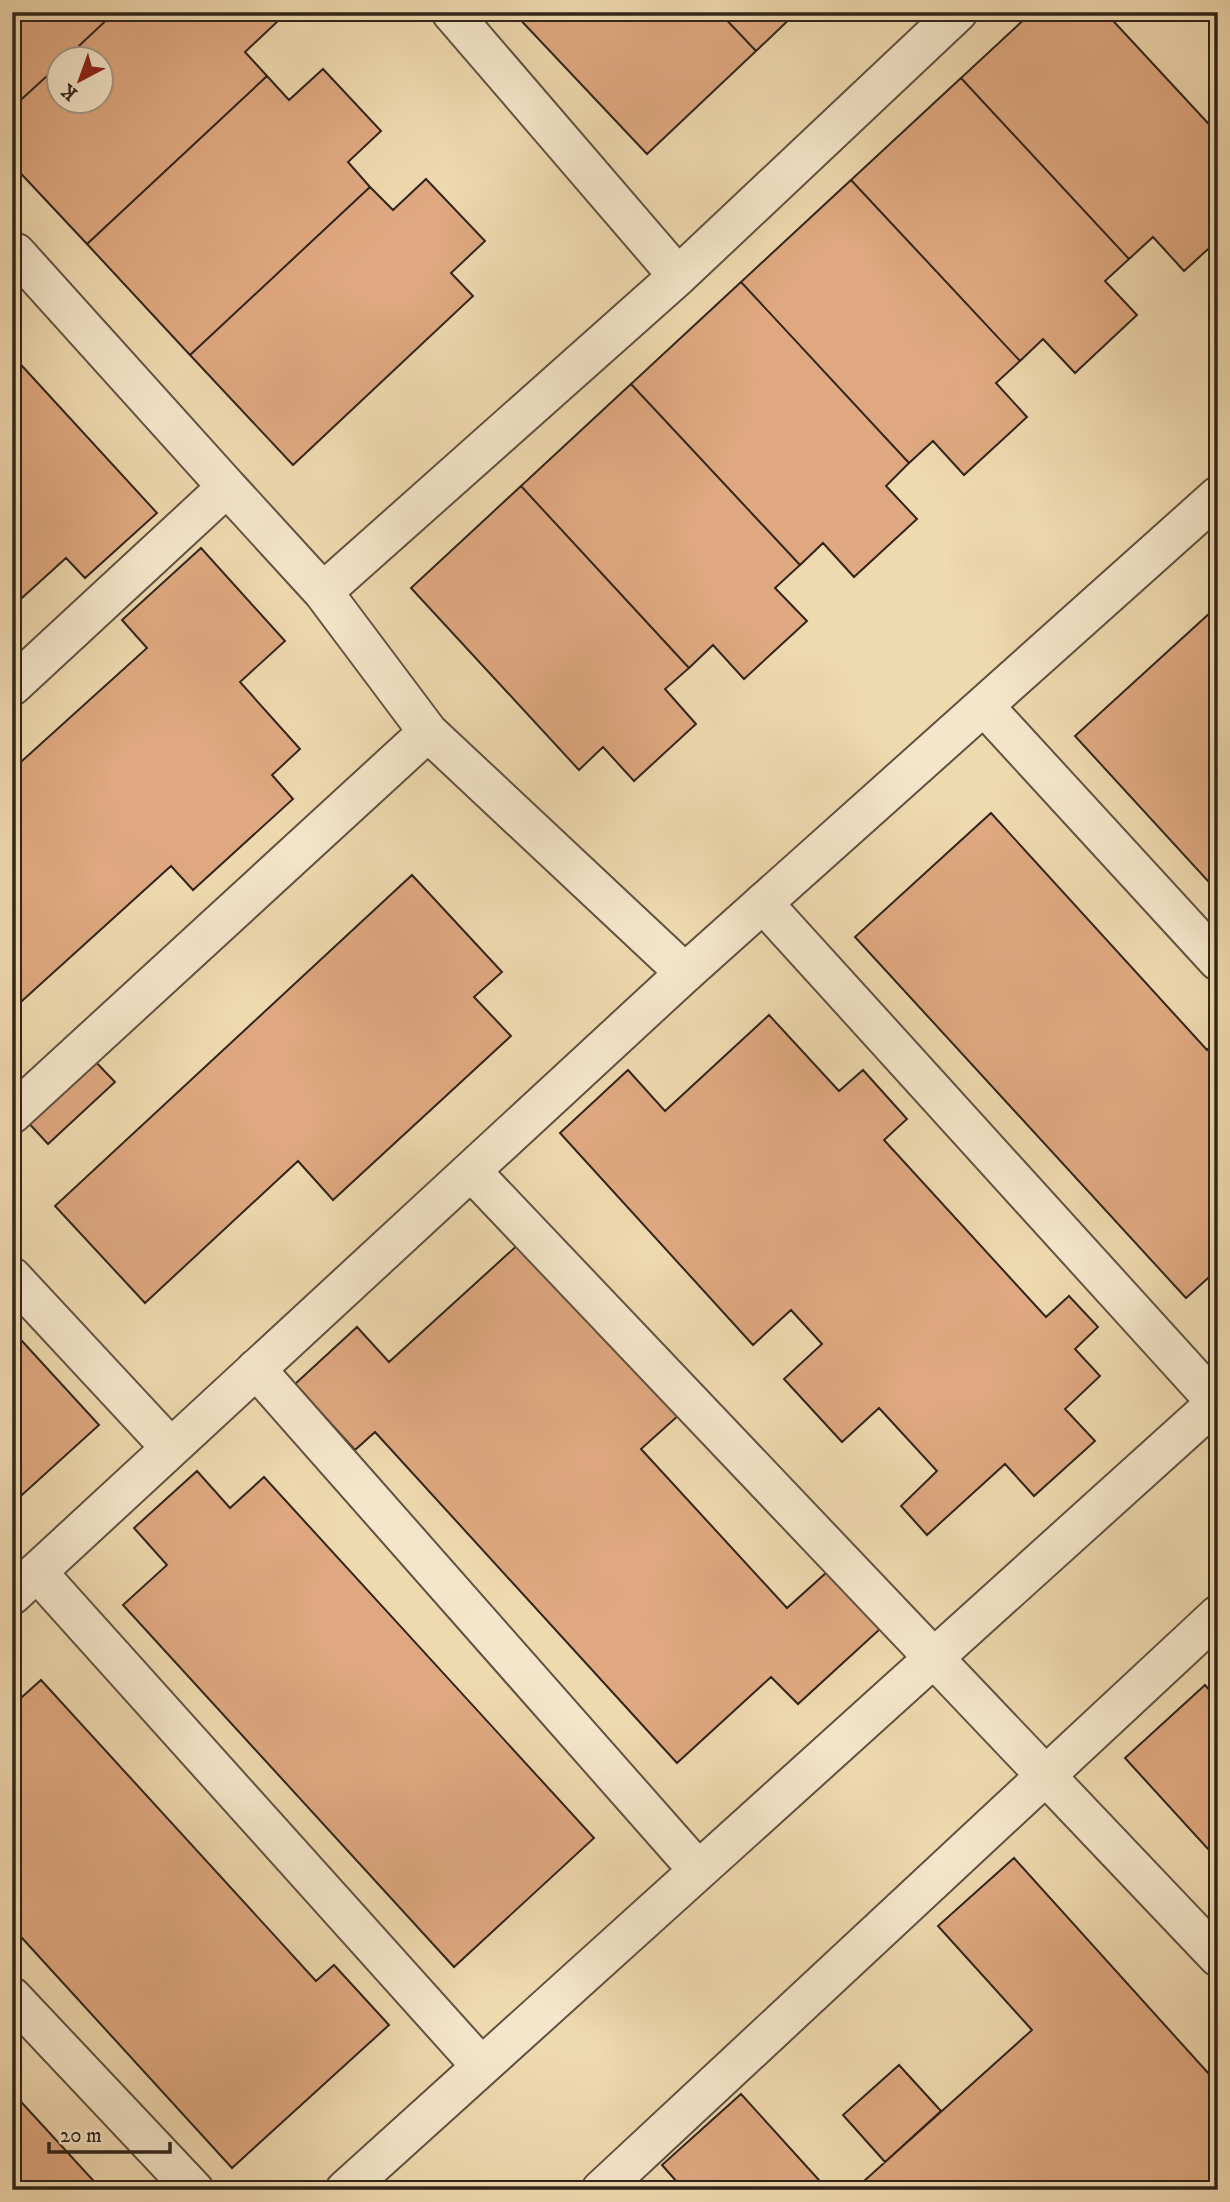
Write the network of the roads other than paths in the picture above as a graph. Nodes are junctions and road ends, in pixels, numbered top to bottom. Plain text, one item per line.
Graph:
1 (451, 12) edge
2 (958, 12) edge
3 (14, 253) edge
4 (677, 276) junction
5 (228, 487) junction
6 (1214, 507) edge
7 (323, 592) junction
8 (12, 687) edge
9 (984, 706) junction
10 (428, 732) junction
11 (763, 903) junction
12 (1218, 961) edge
13 (685, 973) junction
14 (12, 1114) edge
15 (472, 1172) junction
16 (12, 1277) edge
17 (256, 1369) junction
18 (1217, 1401) edge
19 (170, 1447) junction
20 (25, 1583) edge
21 (1218, 1615) edge
22 (934, 1659) junction
23 (1045, 1776) junction
24 (698, 1870) junction
25 (1218, 1958) edge
26 (12, 1997) edge
27 (481, 2066) junction
28 (608, 2188) edge
29 (194, 2190) edge
30 (345, 2190) edge

1 - 4 street
2 - 4 street
3 - 5 street
4 - 7 street
5 - 7 street
5 - 8 street
6 - 9 street
7 - 10 street
9 - 11 street
9 - 12 street
10 - 13 street
10 - 14 street
11 - 13 street
11 - 18 street
13 - 15 street
15 - 17 street
15 - 22 street
16 - 19 street
17 - 19 street
17 - 24 street
18 - 22 street
19 - 20 street
20 - 27 street
21 - 23 street
22 - 23 street
22 - 24 street
23 - 25 street
23 - 28 street
24 - 27 street
26 - 29 street
27 - 30 street

